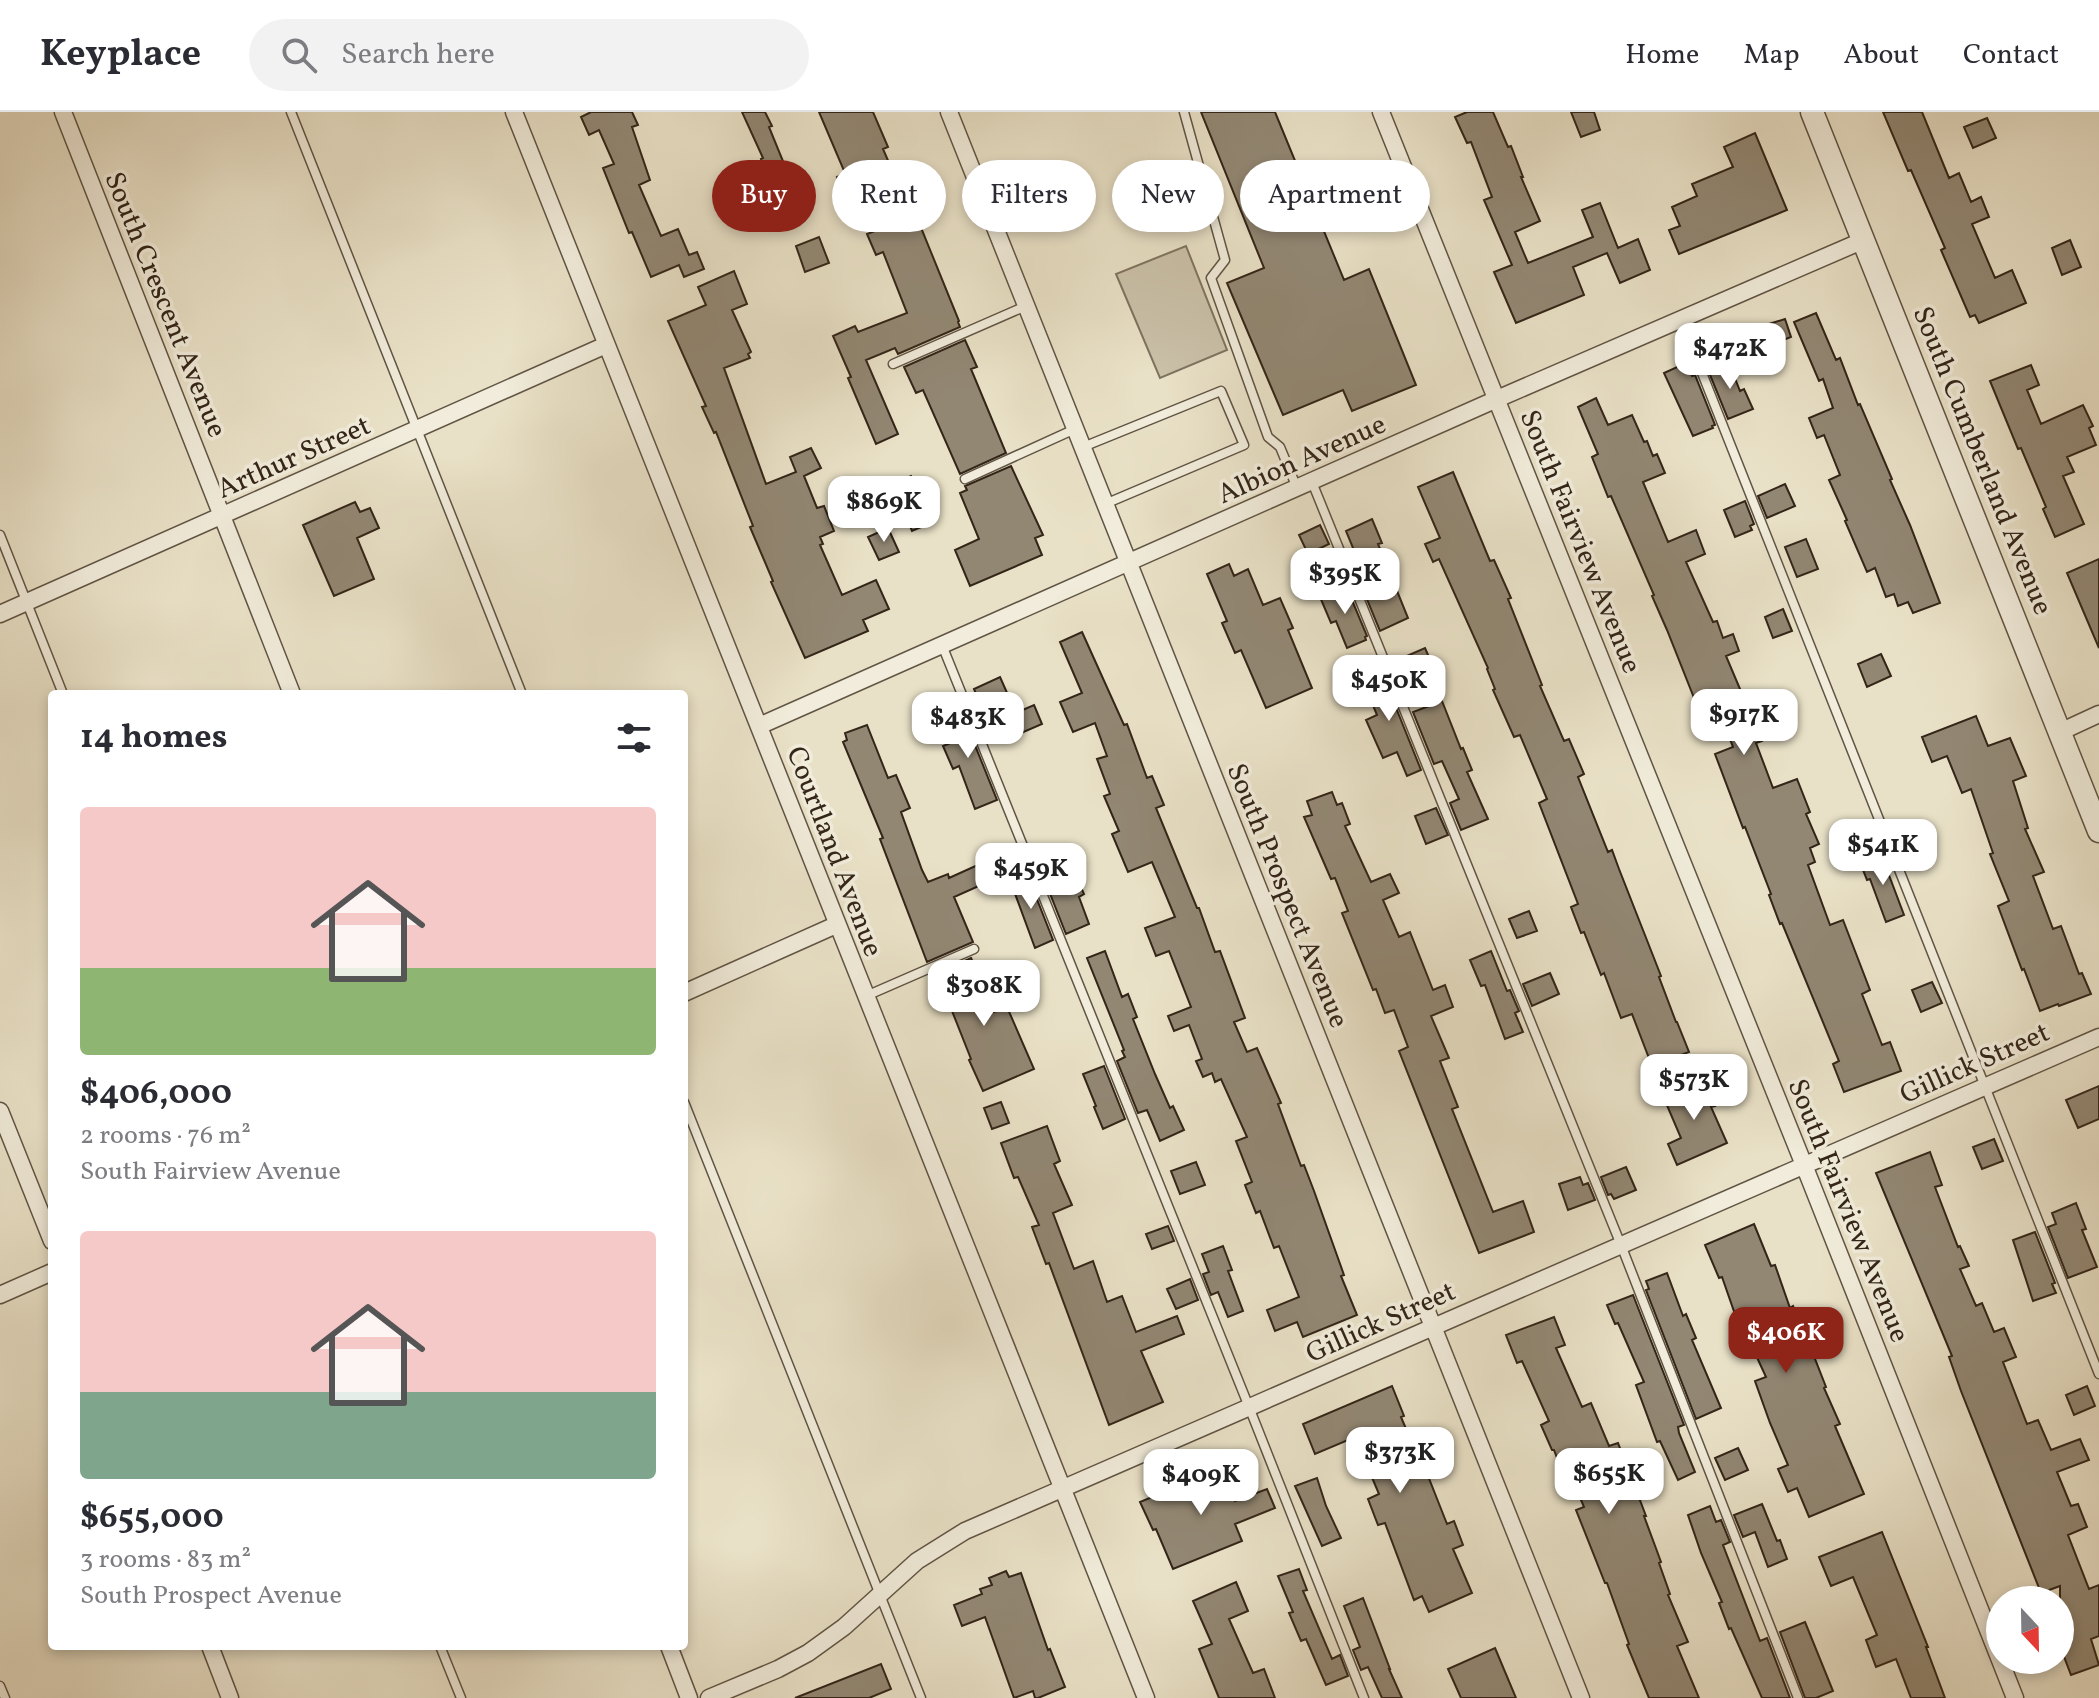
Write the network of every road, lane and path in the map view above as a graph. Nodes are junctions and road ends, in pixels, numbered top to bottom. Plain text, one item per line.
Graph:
1 (63, 112) edge
2 (291, 112) edge
3 (514, 112) edge
4 (949, 112) edge
5 (1184, 112) edge
6 (1381, 112) edge
7 (1812, 112) edge
8 (1864, 240) junction
9 (1026, 306) junction
10 (1681, 319) junction
11 (606, 345) junction
12 (893, 364) dead end
13 (1497, 399) junction
14 (417, 429) junction
15 (1075, 429) junction
16 (1083, 447) junction
17 (965, 479) dead end
18 (1304, 485) junction
19 (1105, 504) junction
20 (222, 515) junction
21 (0, 535) edge
22 (1129, 563) junction
23 (27, 602) junction
24 (0, 614) edge
25 (942, 645) junction
26 (61, 690) edge
27 (290, 690) edge
28 (520, 690) edge
29 (2099, 714) edge
30 (759, 726) junction
31 (2060, 732) junction
32 (2099, 831) edge
33 (836, 925) junction
34 (974, 949) dead end
35 (688, 991) edge
36 (865, 996) junction
37 (2099, 1037) edge
38 (1985, 1086) junction
39 (0, 1111) edge
40 (688, 1112) edge
41 (1804, 1165) junction
42 (48, 1231) edge
43 (1621, 1245) junction
44 (48, 1274) edge
45 (0, 1295) edge
46 (1433, 1327) junction
47 (2099, 1374) edge
48 (1249, 1407) junction
49 (1062, 1489) junction
50 (881, 1595) junction
51 (1986, 1625) edge
52 (212, 1650) edge
53 (442, 1650) edge
54 (671, 1650) edge
55 (2006, 1674) edge
56 (0, 1686) edge
57 (5, 1698) edge
58 (230, 1698) edge
59 (461, 1698) edge
60 (689, 1698) edge
61 (709, 1698) edge
62 (921, 1698) edge
63 (1146, 1698) edge
64 (1364, 1698) edge
65 (1581, 1698) edge
66 (1798, 1698) edge
67 (2015, 1698) edge

1 - 20 street, South Crescent Avenue
2 - 14 lane
3 - 11 street, Courtland Avenue
4 - 9 street, South Prospect Avenue
5 - 18 lane
6 - 13 street, South Fairview Avenue
7 - 8 street, South Cumberland Avenue
8 - 10 street, Albion Avenue
8 - 31 street, South Cumberland Avenue
9 - 12 lane
9 - 15 street, South Prospect Avenue
10 - 13 street, Albion Avenue
10 - 38 lane
11 - 14 street, Arthur Street
11 - 30 street, Courtland Avenue
13 - 18 street, Albion Avenue
13 - 41 street, South Fairview Avenue
14 - 20 street, Arthur Street
14 - 28 lane
15 - 16 street, South Prospect Avenue
15 - 17 lane
16 - 19 street, South Prospect Avenue
16 - 19 lane
18 - 22 street, Albion Avenue
18 - 43 lane
19 - 22 street, South Prospect Avenue
20 - 23 street, Arthur Street
20 - 27 street, South Crescent Avenue
21 - 23 lane
22 - 25 street, Albion Avenue
22 - 46 street, South Prospect Avenue
23 - 24 street, Arthur Street
23 - 26 lane
25 - 30 street, Albion Avenue
25 - 48 lane
29 - 31 street
30 - 33 street, Courtland Avenue
31 - 32 street, South Cumberland Avenue
33 - 35 street
33 - 36 street, Courtland Avenue
34 - 36 lane
36 - 49 street, Courtland Avenue
37 - 38 street, Gillick Street
38 - 41 street, Gillick Street
38 - 47 lane
39 - 42 street
40 - 50 lane
41 - 43 street, Gillick Street
41 - 51 street, South Fairview Avenue
43 - 46 street, Gillick Street
43 - 66 lane
44 - 45 street
46 - 48 street, Gillick Street
46 - 65 street, South Prospect Avenue
48 - 49 street, Gillick Street
48 - 64 lane
49 - 50 street, Gillick Street
49 - 63 street, Courtland Avenue
50 - 61 street, Gillick Street
50 - 62 lane
52 - 58 street
53 - 59 lane
54 - 60 street
55 - 67 street, South Fairview Avenue
56 - 57 lane

